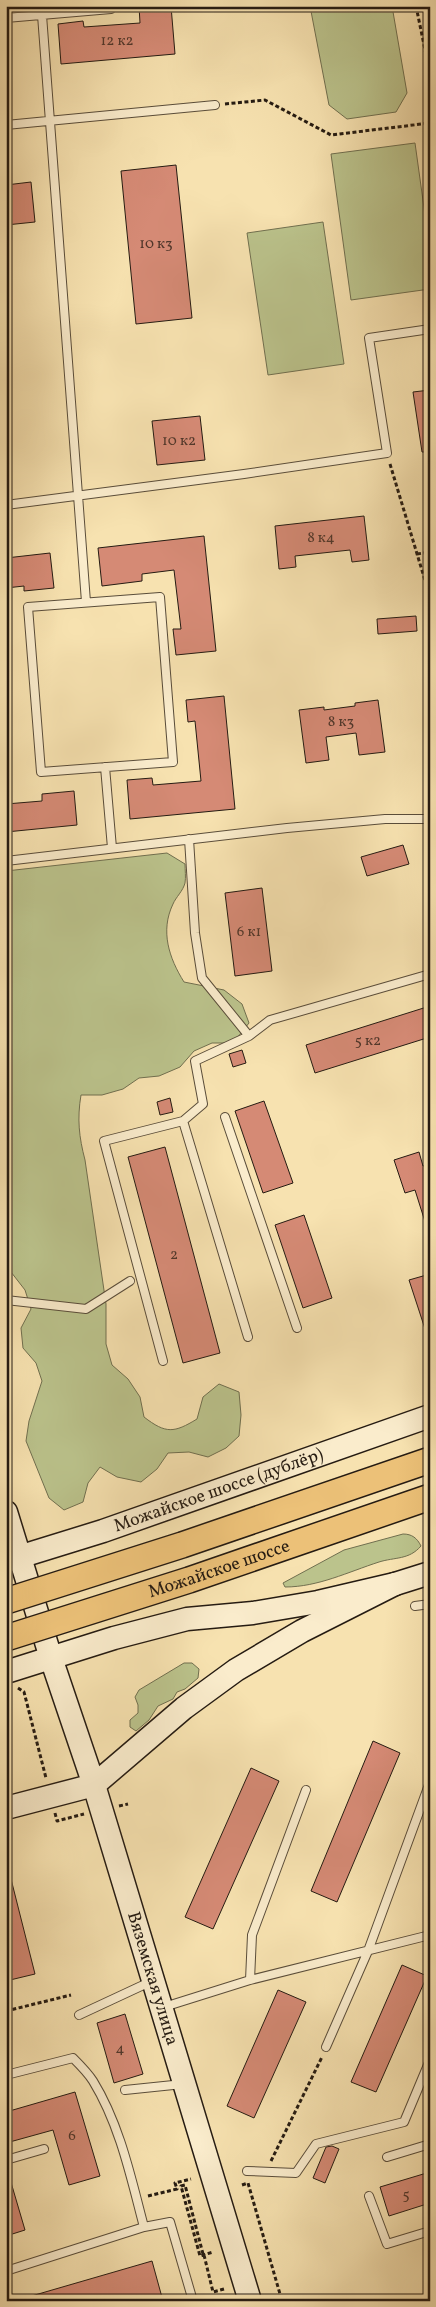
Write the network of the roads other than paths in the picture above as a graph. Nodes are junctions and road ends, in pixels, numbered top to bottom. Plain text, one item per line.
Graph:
1 (110, 6) edge
2 (42, 15) junction
3 (6, 18) edge
4 (215, 105) road end
5 (50, 122) junction
6 (6, 126) edge
7 (430, 328) edge
8 (78, 495) junction
9 (6, 505) edge
10 (86, 602) junction
11 (106, 767) junction
12 (430, 819) edge
13 (189, 839) junction
14 (112, 848) junction
15 (6, 861) edge
16 (430, 974) edge
17 (249, 1036) junction
18 (225, 1117) dead end
19 (182, 1121) junction
20 (130, 1281) dead end
21 (6, 1300) edge
22 (297, 1328) dead end
23 (248, 1337) dead end
24 (163, 1362) dead end
25 (430, 1416) edge
26 (430, 1460) edge
27 (430, 1497) edge
28 (6, 1512) edge
29 (12, 1559) edge
30 (430, 1573) edge
31 (396, 1584) junction
32 (6, 1601) edge
33 (430, 1604) edge
34 (415, 1606) dead end
35 (6, 1638) edge
36 (51, 1658) junction
37 (9, 1678) edge
38 (430, 1782) edge
39 (94, 1785) junction
40 (306, 1790) dead end
41 (6, 1808) edge
42 (430, 1935) edge
43 (368, 1951) junction
44 (154, 1980) junction
45 (250, 1980) junction
46 (162, 2007) junction
47 (79, 2015) dead end
48 (326, 2047) road end
49 (430, 2060) edge
50 (6, 2075) edge
51 (185, 2084) junction
52 (125, 2090) dead end
53 (430, 2144) edge
54 (44, 2149) dead end
55 (386, 2157) dead end
56 (6, 2160) edge
57 (246, 2171) dead end
58 (369, 2196) dead end
59 (144, 2227) junction
60 (430, 2231) edge
61 (6, 2272) edge
62 (193, 2301) edge
63 (250, 2301) edge

1 - 2 lane
2 - 3 lane
2 - 5 lane
4 - 5 lane
5 - 6 lane
5 - 8 lane
7 - 8 lane
8 - 9 lane
8 - 10 lane
10 - 11 lane
10 - 11 lane
11 - 14 lane
12 - 13 lane
13 - 14 lane
13 - 17 lane
14 - 15 lane
16 - 17 lane
17 - 19 lane
18 - 22 lane
19 - 23 lane
19 - 24 lane
20 - 21 lane
25 - 29 main road, Можайское шоссе (дублёр)
26 - 32 main road, Можайское шоссе, bridge
27 - 35 main road, Можайское шоссе, bridge
28 - 29 main road, Вяземская улица
29 - 36 main road, Вяземская улица
30 - 31 main road
31 - 36 main road
31 - 39 main road
33 - 34 lane
36 - 37 main road
36 - 39 main road, Вяземская улица
38 - 43 lane
39 - 41 main road
39 - 44 main road, Вяземская улица
40 - 45 lane
42 - 43 lane
43 - 45 lane
43 - 48 lane
44 - 46 main road, Вяземская улица
44 - 47 lane
45 - 46 lane
46 - 51 main road, Вяземская улица
49 - 57 lane
50 - 59 lane
51 - 52 lane
51 - 63 main road, Вяземская улица
53 - 55 lane
54 - 56 lane
58 - 60 lane
59 - 61 lane
59 - 62 lane

